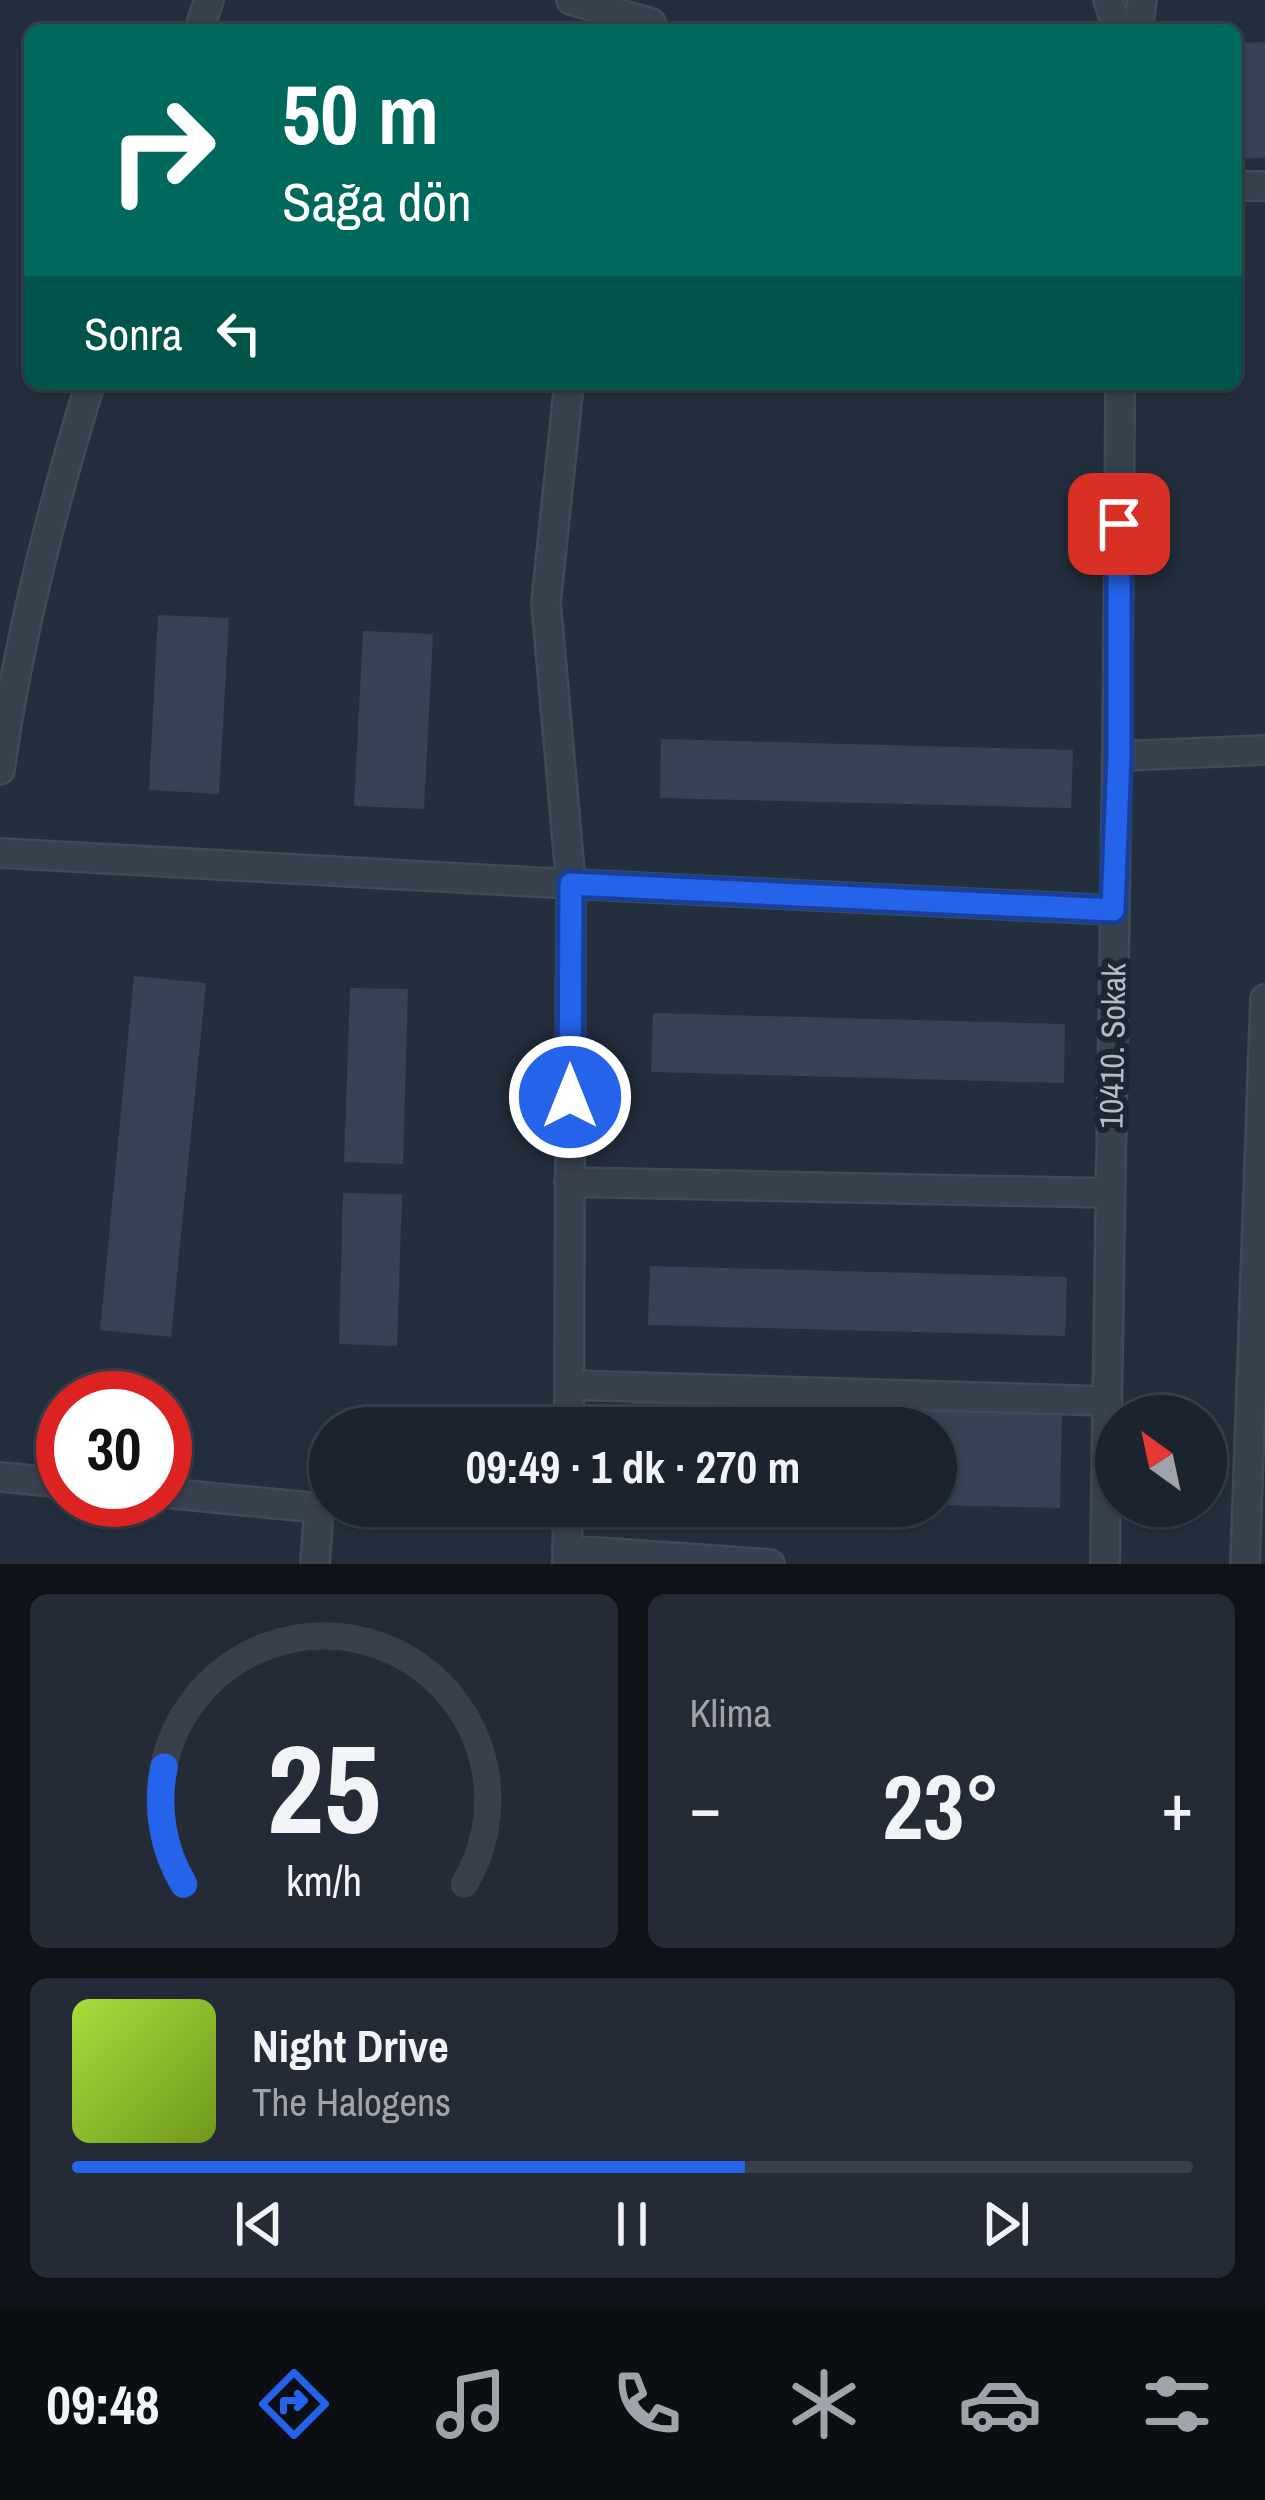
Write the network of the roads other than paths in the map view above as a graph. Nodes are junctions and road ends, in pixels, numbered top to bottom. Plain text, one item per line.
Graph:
1 (571, 0) edge
2 (652, 18) edge
3 (88, 390) edge
4 (568, 390) edge
5 (1120, 390) edge
6 (1265, 750) edge
7 (1119, 756) junction
8 (0, 770) edge
9 (0, 853) edge
10 (571, 884) junction
11 (1113, 910) junction
12 (1265, 999) edge
13 (1263, 1140) edge
14 (569, 1182) junction
15 (1110, 1193) junction
16 (569, 1385) junction
17 (1107, 1395) edge
18 (1095, 1401) edge
19 (569, 1407) edge
20 (0, 1478) edge
21 (36, 1481) edge
22 (192, 1496) edge
23 (568, 1527) edge
24 (1106, 1527) edge
25 (567, 1557) edge
26 (315, 1564) edge
27 (770, 1564) edge
28 (1106, 1564) edge
29 (1245, 1564) edge

1 - 2 street
3 - 8 street
4 - 10 street
5 - 7 street, 10410. Sokak
6 - 7 street
7 - 11 street, 10410. Sokak
9 - 10 street
10 - 11 street
10 - 14 street
11 - 15 street, 10410. Sokak
12 - 13 street
13 - 29 street
14 - 15 street
14 - 16 street
15 - 17 street, 10410. Sokak
16 - 18 street
16 - 19 street
20 - 21 street
22 - 26 street
23 - 25 street
24 - 28 street, 10410. Sokak
25 - 27 street

